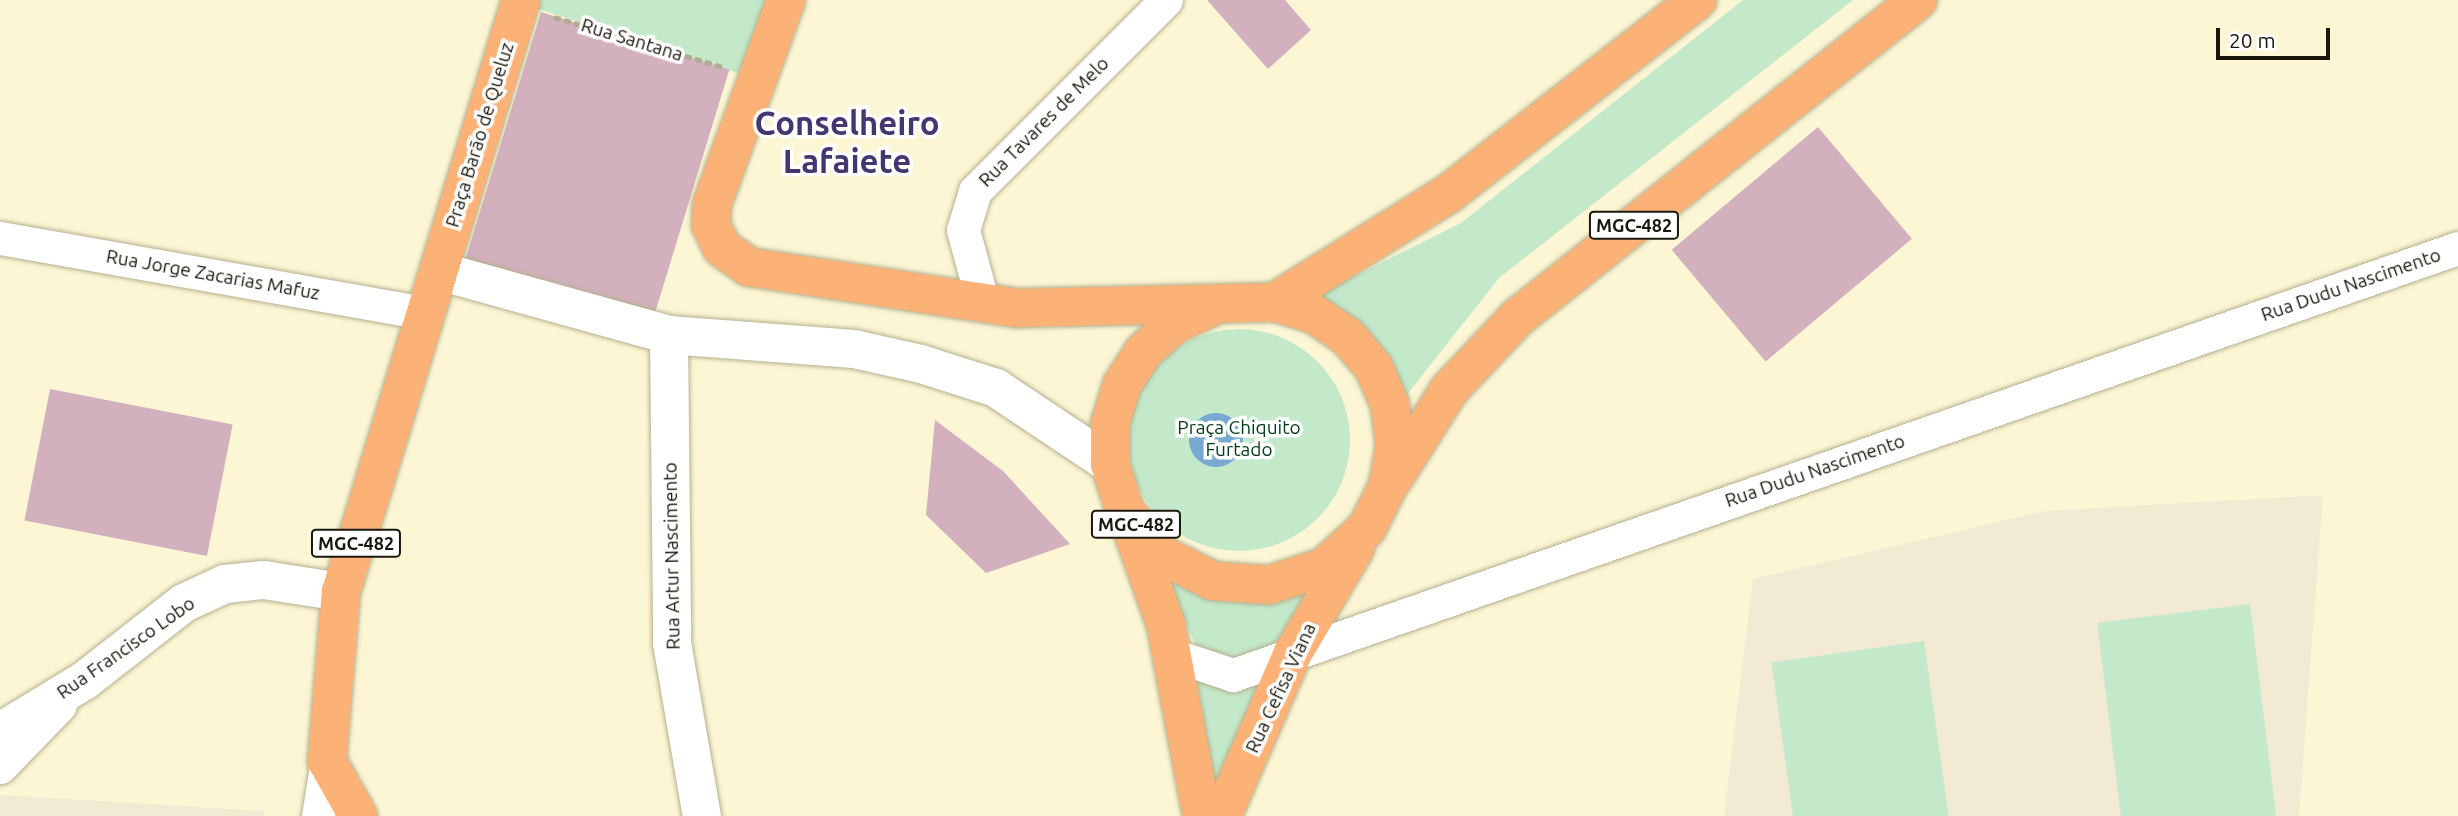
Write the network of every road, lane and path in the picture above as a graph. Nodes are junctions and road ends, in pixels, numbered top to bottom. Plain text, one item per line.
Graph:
1 (786, 0) edge
2 (1166, 0) edge
3 (1697, 0) edge
4 (1918, 0) edge
5 (517, 2) edge
6 (757, 78) junction
7 (0, 238) edge
8 (2458, 248) edge
9 (439, 271) junction
10 (1275, 302) junction
11 (983, 303) junction
12 (1211, 307) junction
13 (425, 313) junction
14 (669, 334) junction
15 (1110, 464) junction
16 (1388, 486) junction
17 (1125, 511) junction
18 (1367, 528) junction
19 (341, 592) junction
20 (1293, 653) junction
21 (1172, 655) junction
22 (84, 681) junction
23 (0, 732) edge
24 (327, 761) junction
25 (0, 767) edge
26 (318, 816) edge
27 (358, 816) edge
28 (702, 816) edge
29 (1202, 816) edge
30 (1222, 816) edge

1 - 6 highway, MGC-482
2 - 11 street, Rua Tavares de Melo
3 - 10 highway, MGC-482
4 - 16 highway, MGC-482
5 - 6 path, Rua Santana
5 - 9 highway, Praça Barão de Queluz / MGC-482
6 - 11 highway, MGC-482
7 - 13 street, Rua Jorge Zacarias Mafuz
8 - 20 street, Rua Dudu Nascimento
9 - 13 highway, MGC-482
9 - 14 street
10 - 12 highway, MGC-482
10 - 16 highway, MGC-482
11 - 12 highway, MGC-482
12 - 15 highway, MGC-482
13 - 19 highway, MGC-482
14 - 15 street
14 - 28 street, Rua Artur Nascimento
15 - 17 highway, MGC-482
16 - 18 highway, MGC-482
17 - 18 highway, MGC-482
17 - 21 highway
18 - 20 highway, Rua Cefisa Viana / MGC-482
19 - 22 street, Rua Francisco Lobo
19 - 24 highway, MGC-482
20 - 21 street, Rua Dudu Nascimento
20 - 30 highway, Rua Cefisa Viana / MGC-482
21 - 29 highway
22 - 23 street, Rua Francisco Lobo
22 - 25 street
24 - 26 street
24 - 27 highway

